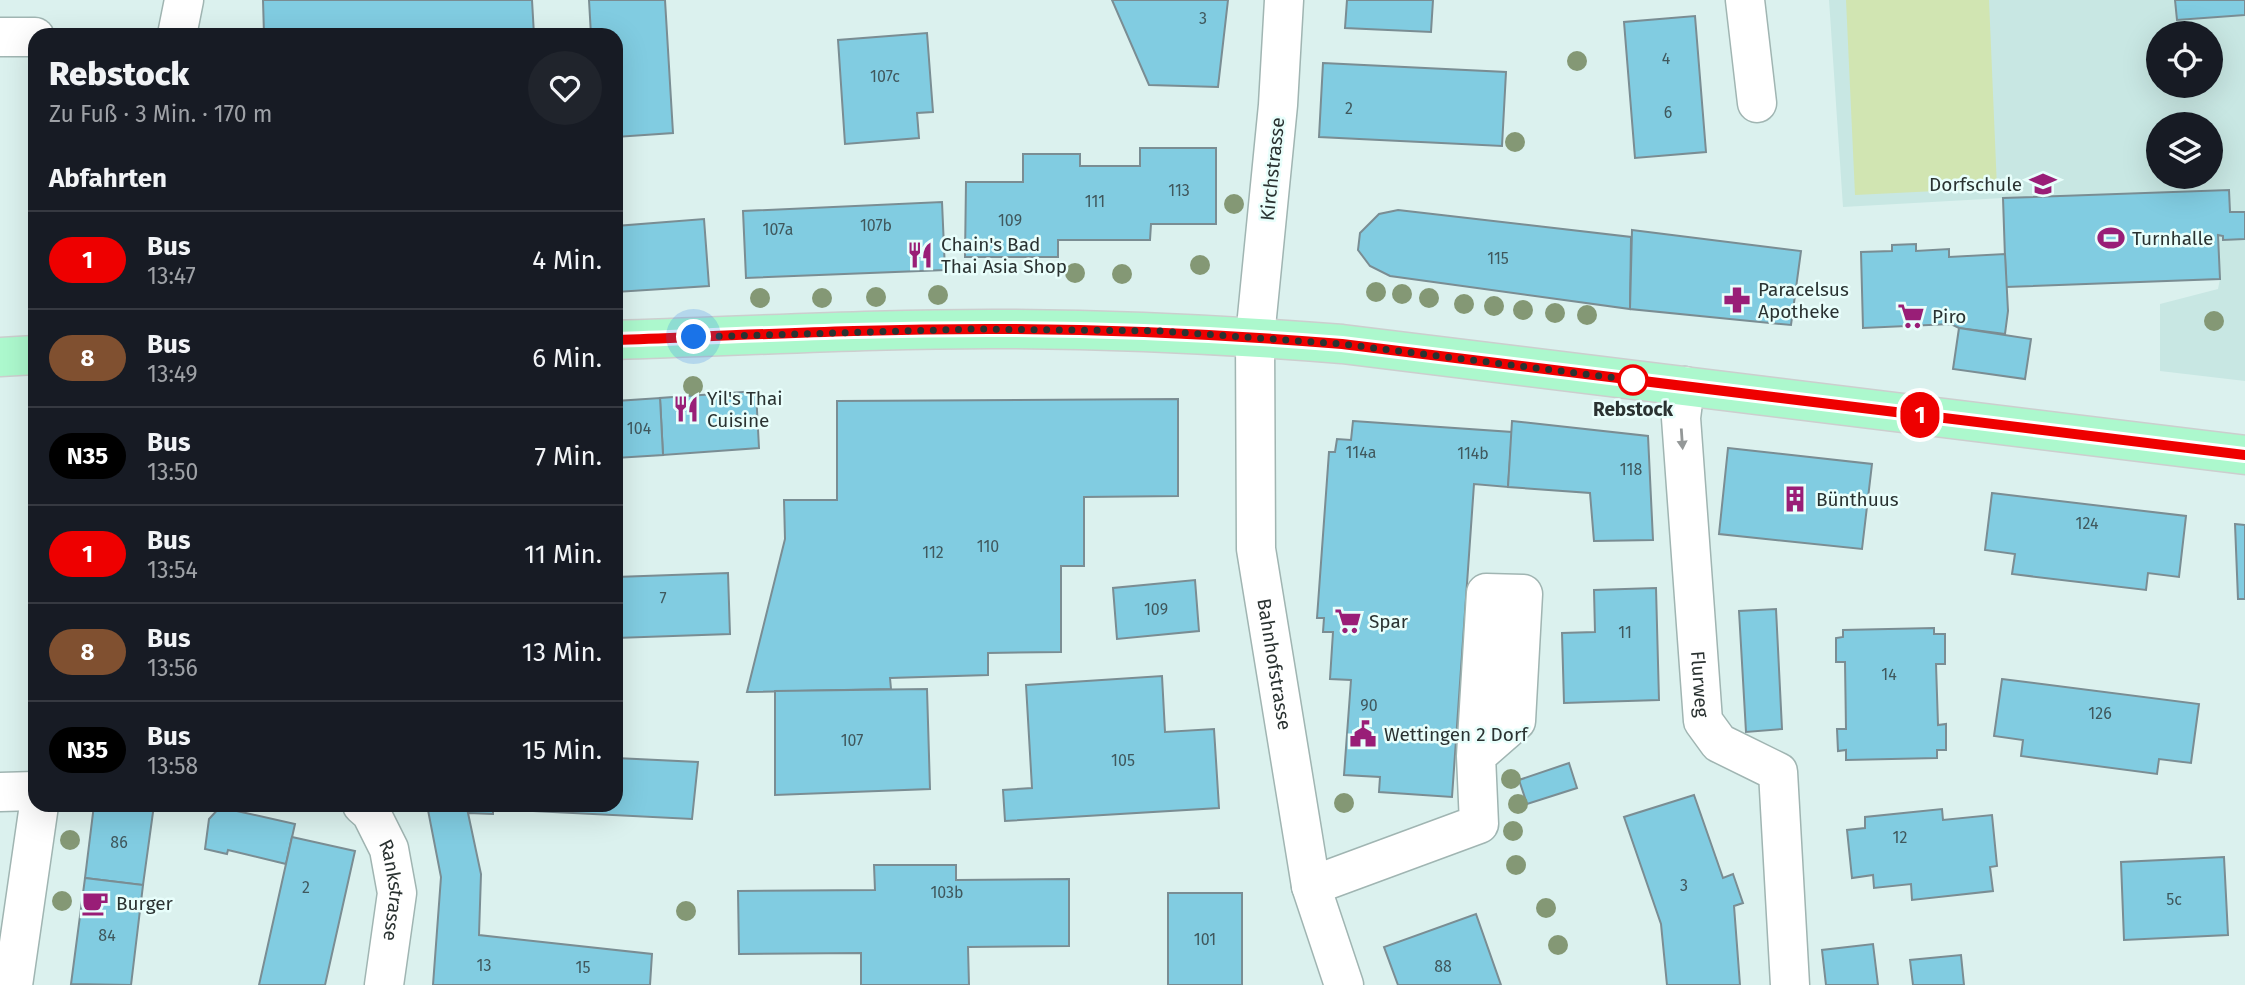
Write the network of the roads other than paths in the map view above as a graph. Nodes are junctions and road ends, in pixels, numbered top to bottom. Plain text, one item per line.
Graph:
1 (184, 0) edge
2 (1284, 0) edge
3 (1745, 0) edge
4 (178, 28) edge
5 (0, 37) edge
6 (28, 37) edge
7 (1757, 103) dead end
8 (1255, 337) junction
9 (623, 340) edge
10 (28, 355) edge
11 (0, 357) edge
12 (1685, 386) junction
13 (2245, 455) edge
14 (1476, 756) dead end
15 (28, 791) edge
16 (0, 792) edge
17 (38, 812) edge
18 (370, 812) edge
19 (1311, 886) junction
20 (13, 985) edge
21 (383, 985) edge
22 (1344, 985) edge
23 (1790, 985) edge

1 - 4 street
2 - 8 street, Kirchstrasse
3 - 7 street
5 - 6 street
8 - 9 main road
8 - 12 main road
8 - 19 street, Bahnhofstrasse
10 - 11 main road
12 - 13 main road
12 -> 23 street, Flurweg
14 - 19 street
15 - 16 street
17 - 20 street
18 - 21 street, Rankstrasse
19 - 22 street, Bahnhofstrasse

